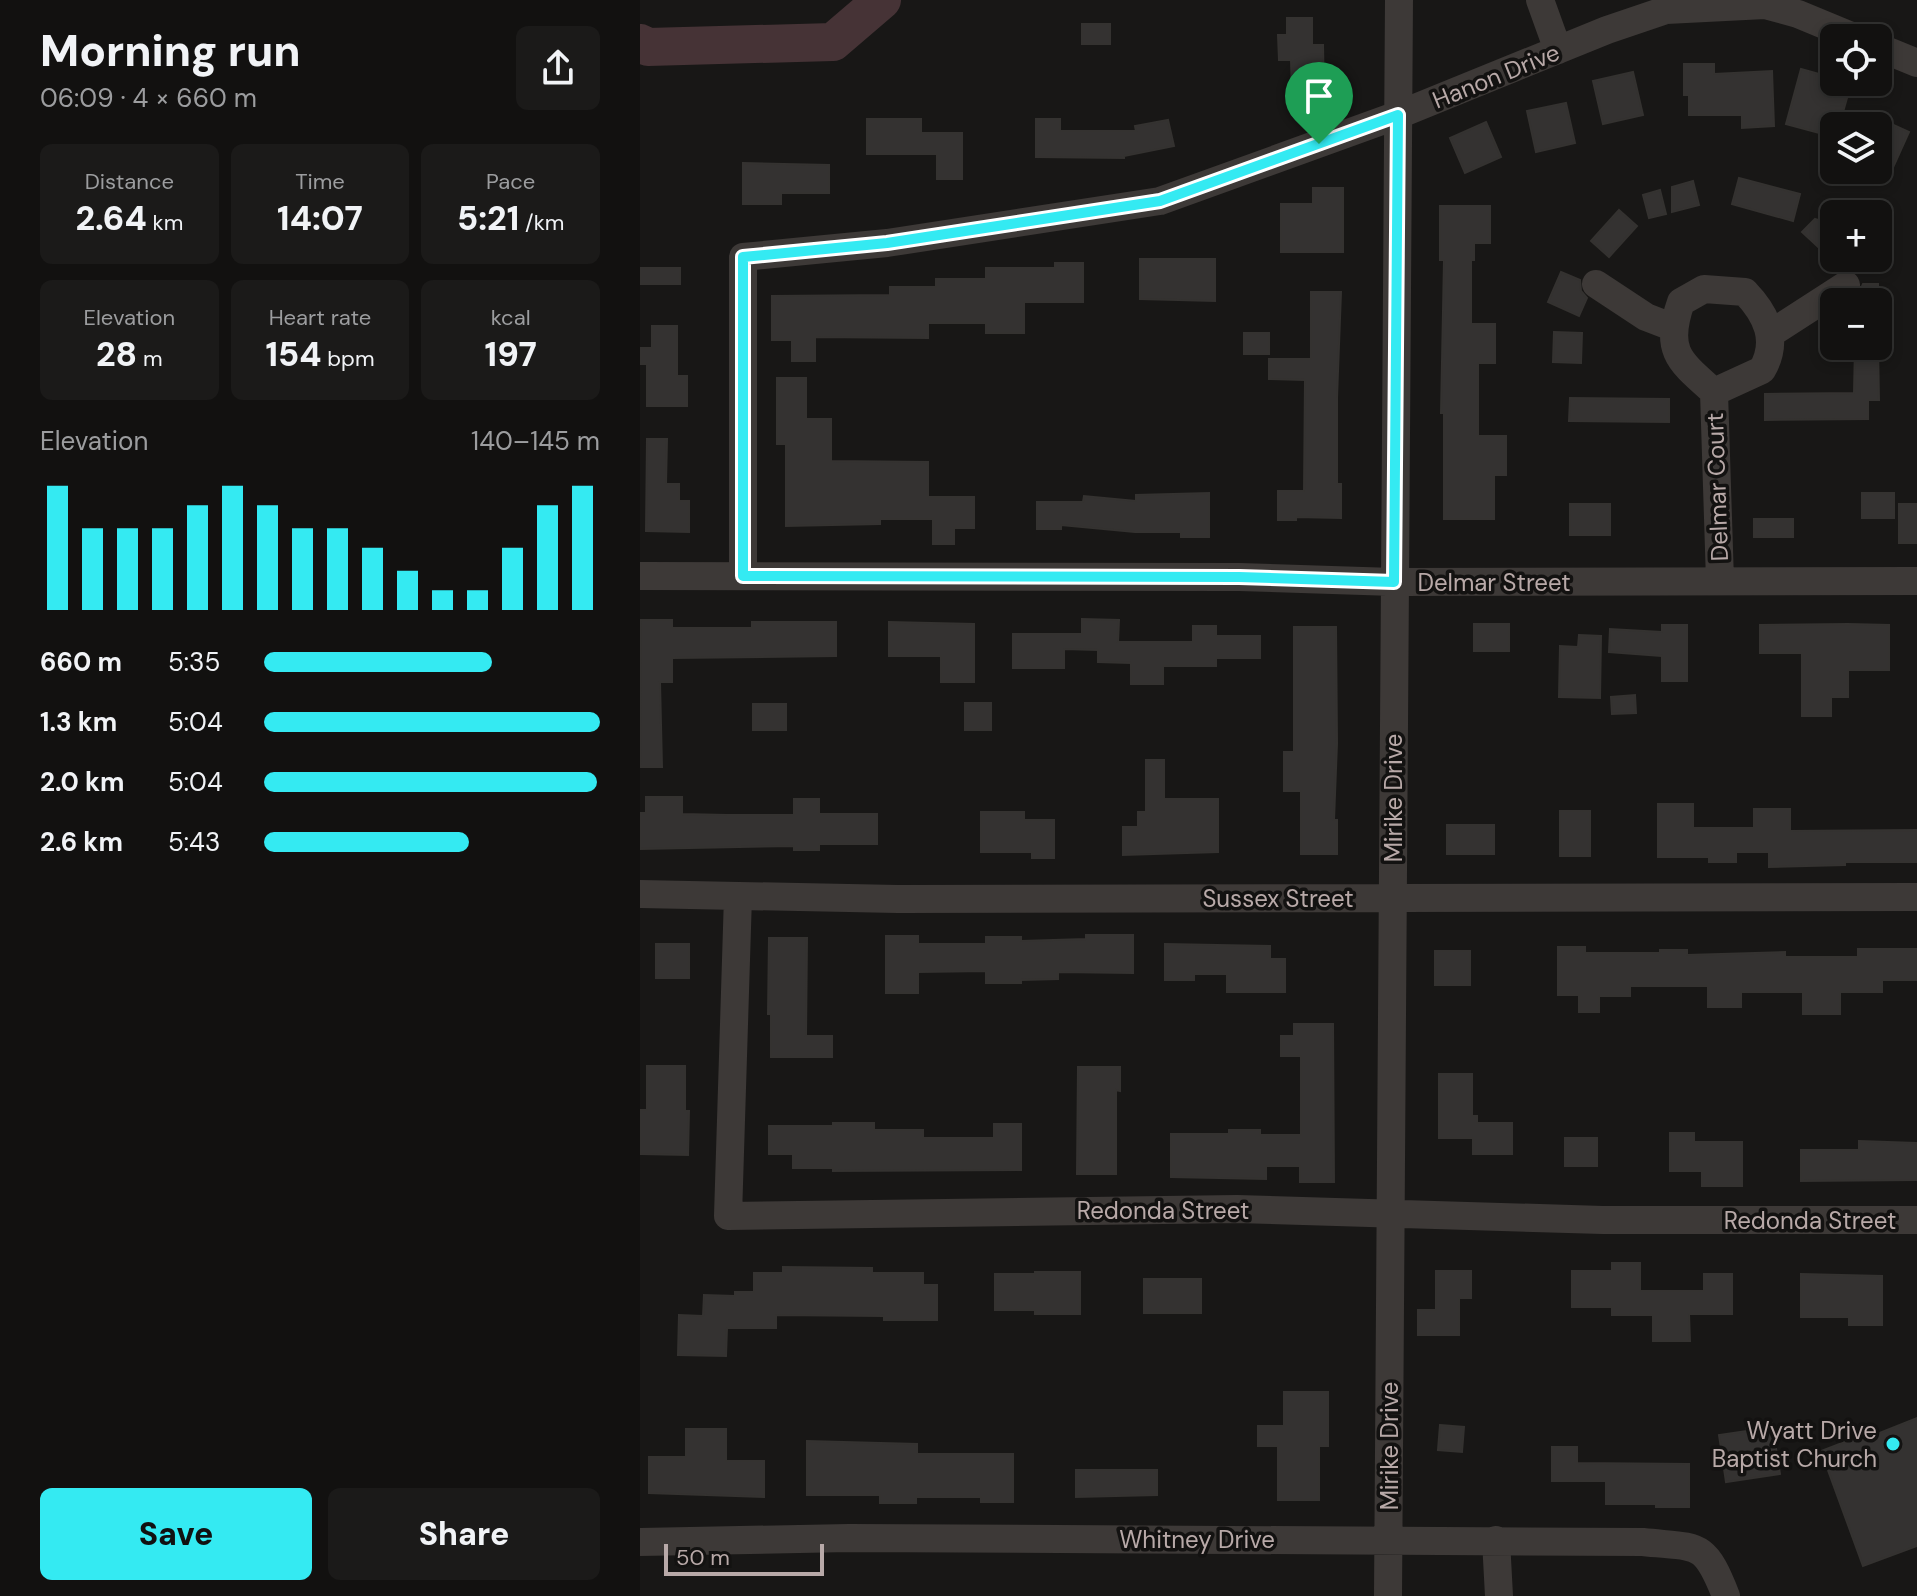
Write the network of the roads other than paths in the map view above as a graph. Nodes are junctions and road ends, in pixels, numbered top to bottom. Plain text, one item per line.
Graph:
1 (1399, 0) edge
2 (1540, 0) edge
3 (1665, 5) edge
4 (1822, 24) edge
5 (1558, 50) junction
6 (1892, 53) edge
7 (1917, 63) edge
8 (1398, 115) junction
9 (1596, 284) dead end
10 (1846, 285) dead end
11 (1672, 327) junction
12 (1770, 334) junction
13 (1714, 392) junction
14 (640, 576) edge
15 (743, 576) junction
16 (1720, 581) junction
17 (1917, 581) edge
18 (1394, 582) junction
19 (640, 894) edge
20 (738, 896) junction
21 (1917, 897) edge
22 (1392, 898) junction
23 (1391, 1215) junction
24 (1917, 1220) edge
25 (1389, 1539) junction
26 (1496, 1540) junction
27 (640, 1542) edge
28 (1388, 1596) edge
29 (1499, 1596) edge
30 (1726, 1596) edge

1 - 8 street, Mirike Drive
2 - 5 street
3 - 4 street, Hanon Drive
3 - 5 street, Hanon Drive
5 - 8 street, Hanon Drive
6 - 7 street
8 - 15 street, Hanon Drive
8 - 18 street, Mirike Drive
9 - 11 street
10 - 12 street
11 - 12 street
11 - 13 street, Delmar Court
12 - 13 street, Delmar Court
13 - 16 street, Delmar Court
14 - 15 street, Delmar Street
15 - 18 street, Delmar Street
16 - 17 street, Delmar Street
16 - 18 street, Delmar Street
18 - 22 street, Mirike Drive
19 - 20 street, Sussex Street
20 - 22 street, Sussex Street
20 - 23 street, Redonda Street
21 - 22 street, Sussex Street
22 - 23 street, Mirike Drive
23 - 24 street, Redonda Street
23 - 25 street, Mirike Drive
25 - 26 street, Whitney Drive
25 - 27 street, Whitney Drive
25 - 28 street, Mirike Drive
26 - 29 street
26 - 30 street, Whitney Drive

